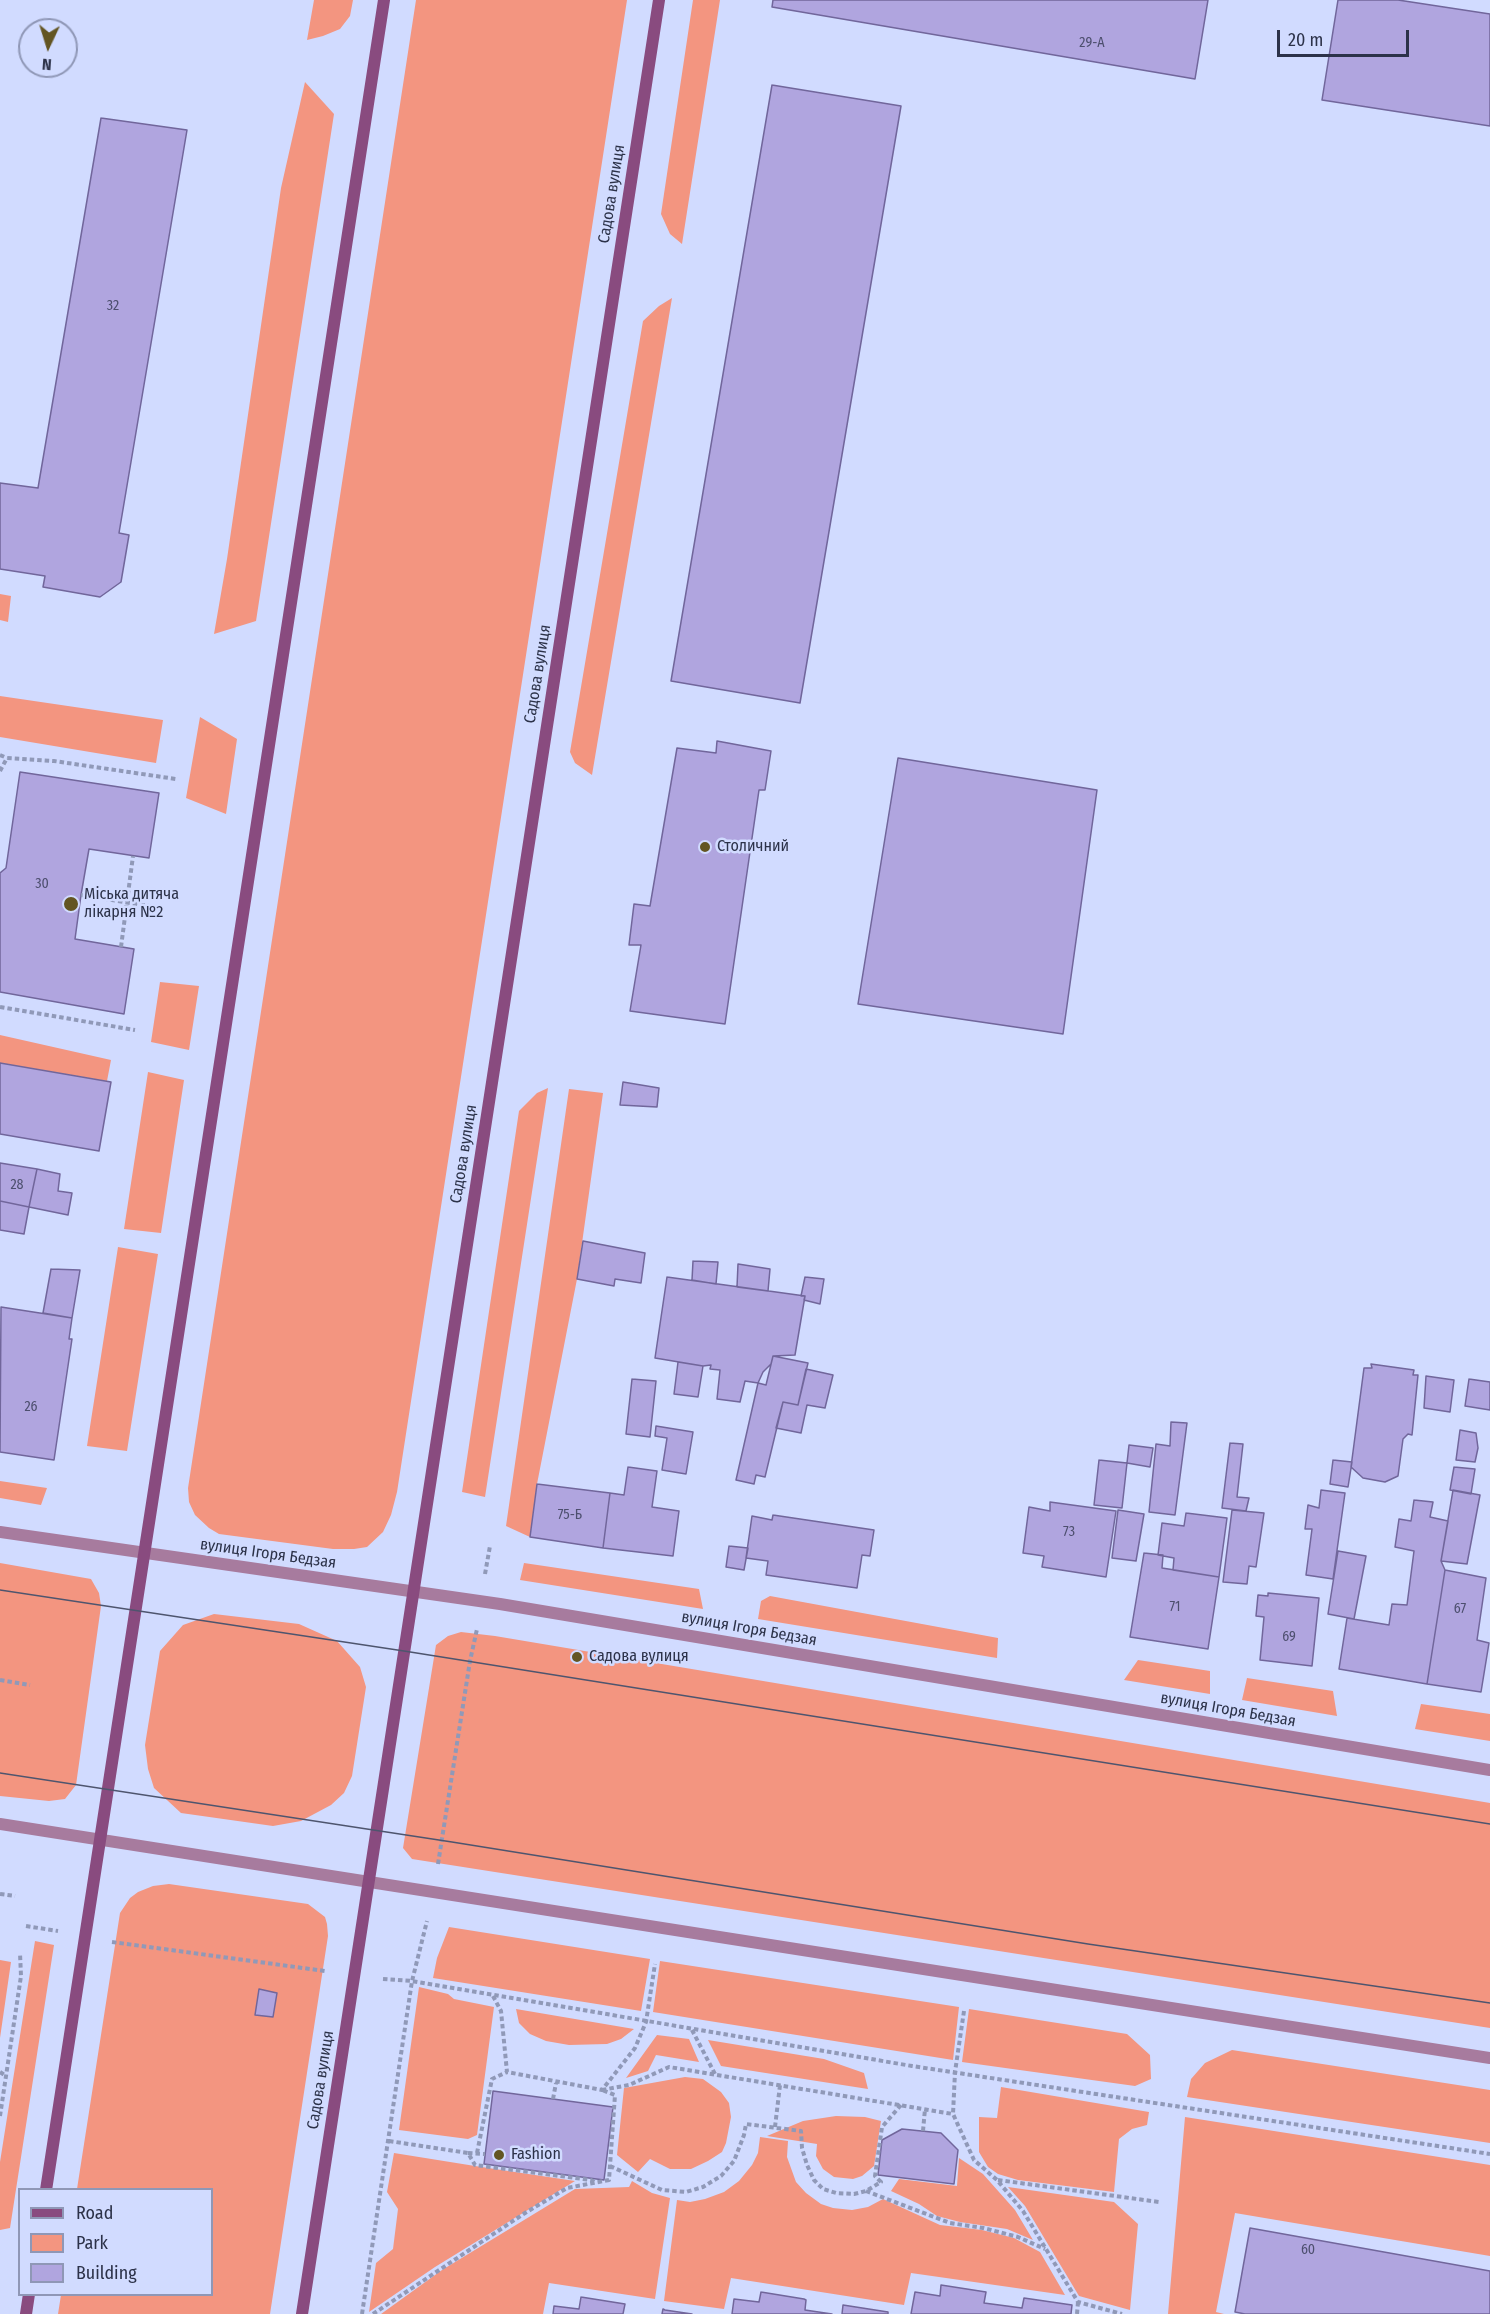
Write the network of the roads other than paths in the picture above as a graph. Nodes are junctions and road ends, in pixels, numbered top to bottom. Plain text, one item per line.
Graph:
1 (384, 0) edge
2 (659, 0) edge
3 (0, 1532) edge
4 (144, 1553) junction
5 (413, 1592) junction
6 (1490, 1770) edge
7 (0, 1824) edge
8 (101, 1839) junction
9 (368, 1882) junction
10 (1490, 2058) edge
11 (46, 2188) edge
12 (29, 2296) edge
13 (26, 2314) edge
14 (302, 2314) edge

1 - 4 main road
2 - 5 main road, Садова вулиця
3 - 4 street, вулиця Ігоря Бедзая
4 - 5 street, вулиця Ігоря Бедзая
4 - 8 main road
5 - 6 street, вулиця Ігоря Бедзая
5 - 9 main road, Садова вулиця
7 - 8 street
8 - 9 street
8 - 11 main road
9 - 10 street
9 - 14 main road, Садова вулиця
12 - 13 main road

